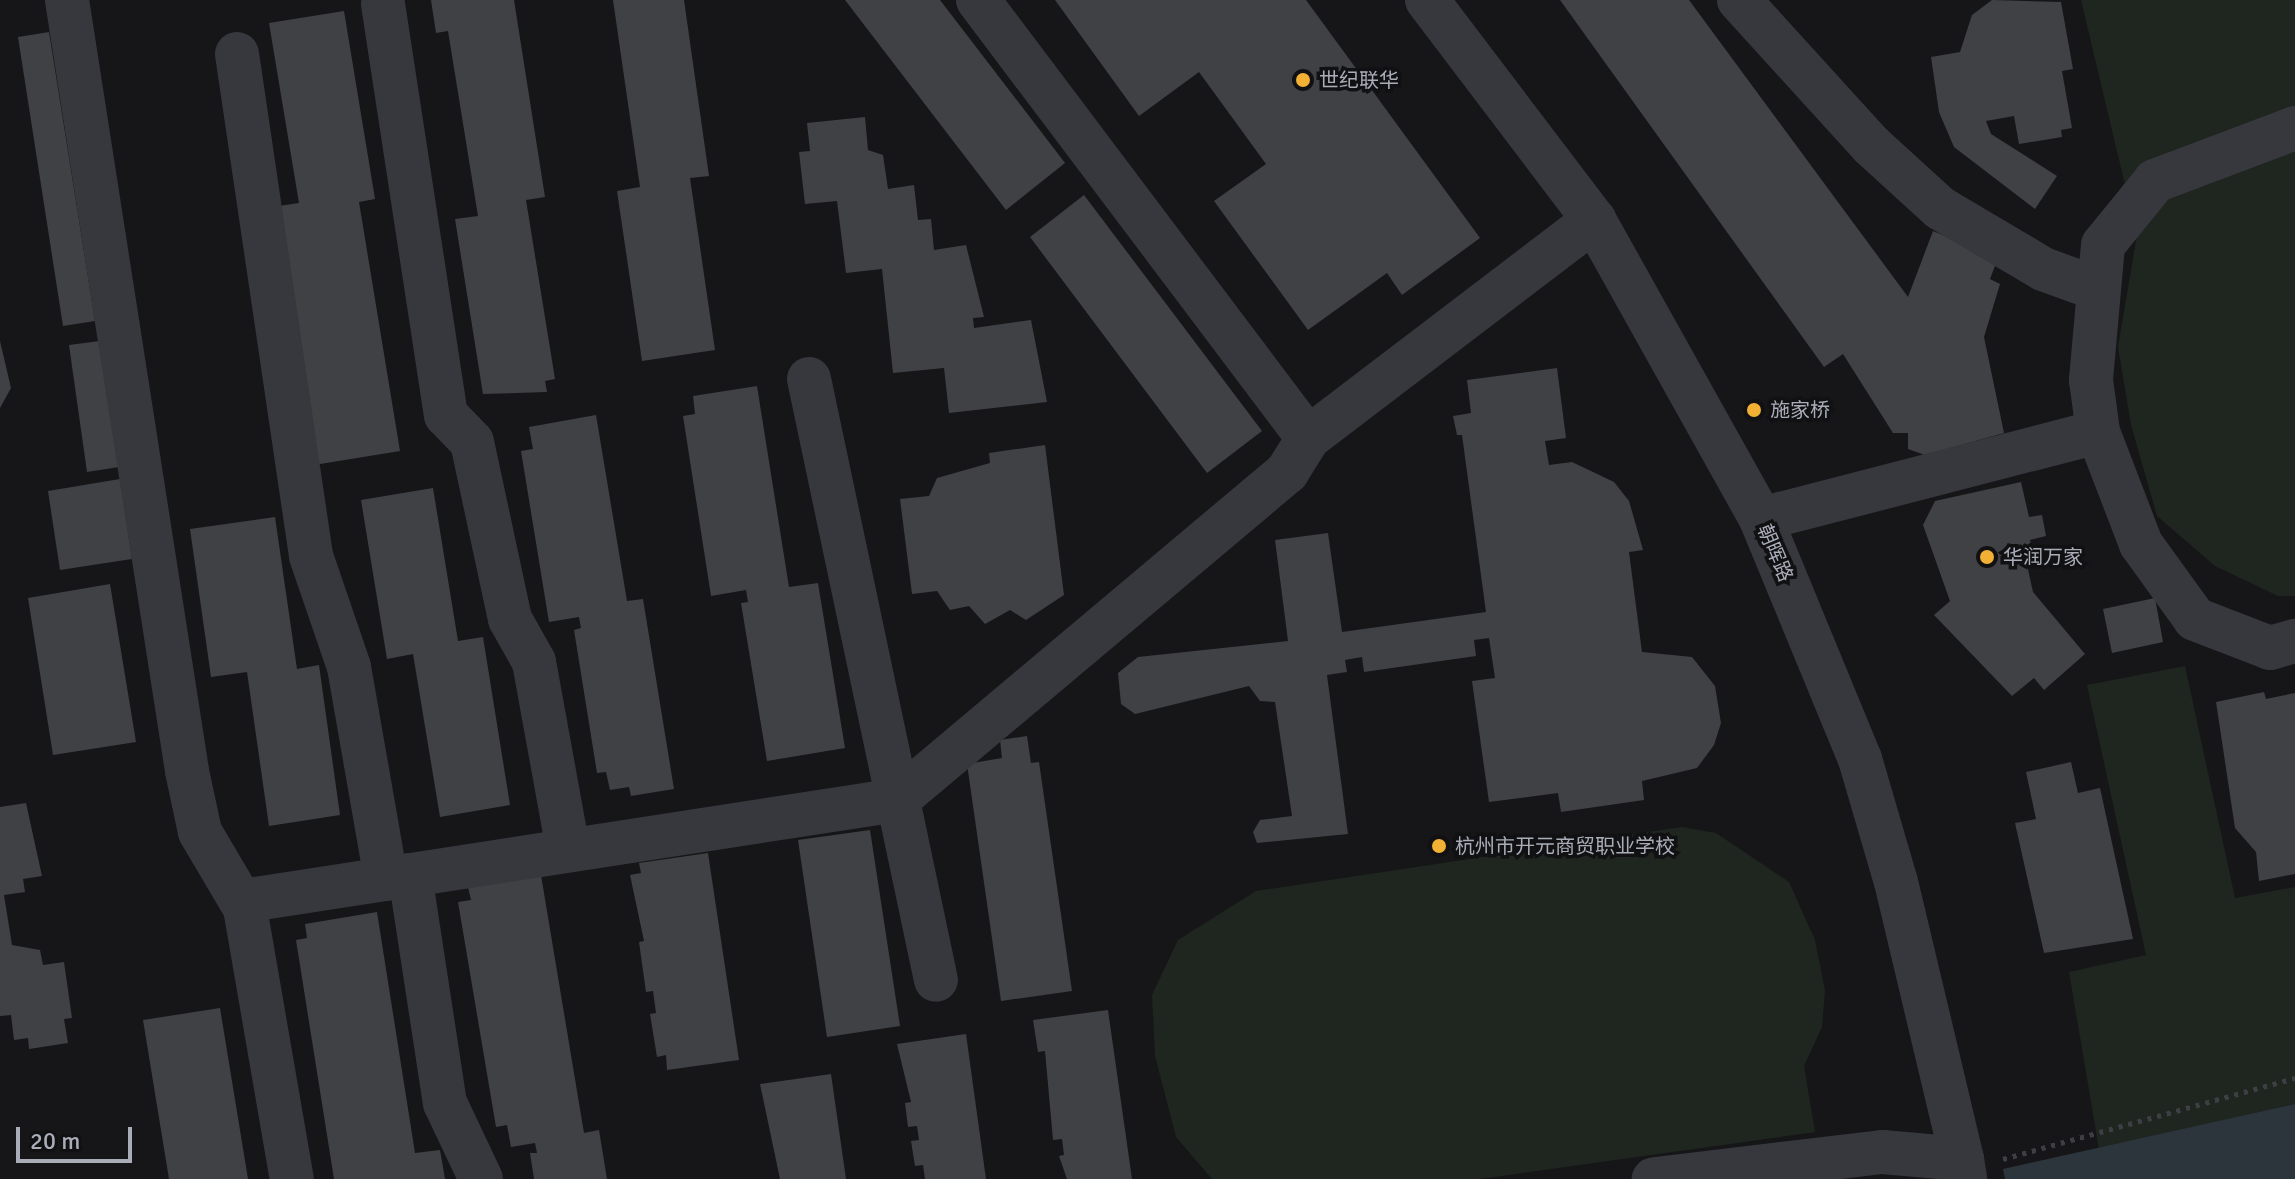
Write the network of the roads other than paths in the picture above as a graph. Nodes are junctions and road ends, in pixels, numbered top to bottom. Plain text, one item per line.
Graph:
1 (67, 0) edge
2 (978, 0) edge
3 (1427, 0) edge
4 (1739, 0) edge
5 (383, 4) dead end
6 (237, 54) dead end
7 (2295, 128) edge
8 (1594, 220) junction
9 (2098, 289) junction
10 (809, 379) dead end
11 (2098, 432) junction
12 (1308, 438) junction
13 (1761, 519) junction
14 (2295, 641) edge
15 (897, 800) junction
16 (568, 849) junction
17 (398, 877) junction
18 (242, 901) junction
19 (936, 980) dead end
20 (1974, 1166) edge
21 (292, 1179) edge
22 (481, 1179) edge
23 (1654, 1179) edge

1 - 18 street
2 - 12 street
3 - 8 street, 朝晖路
4 - 9 street
5 - 16 street
6 - 17 street
7 - 9 street
8 - 12 street
8 - 13 street, 朝晖路
9 - 11 street
10 - 15 street
11 - 13 street
11 - 14 street
12 - 15 street
13 - 20 street, 朝晖路
15 - 16 street
15 - 19 street
16 - 17 street
17 - 18 street
17 - 22 street
18 - 21 street
20 - 23 street

